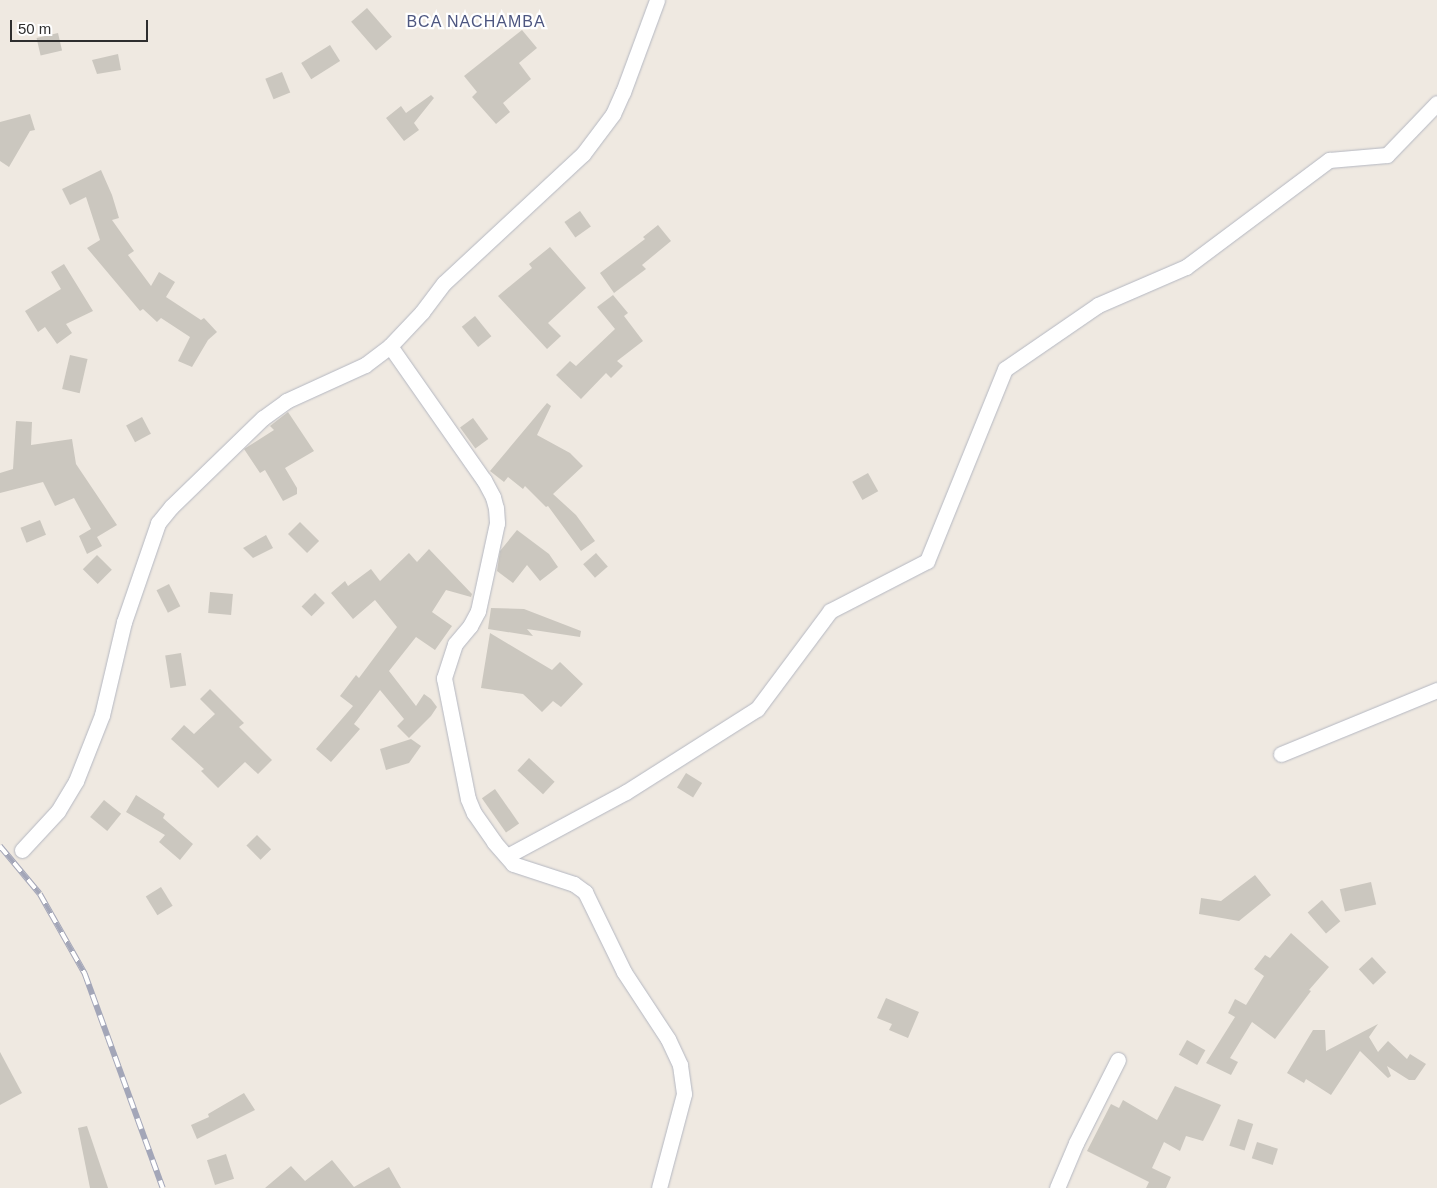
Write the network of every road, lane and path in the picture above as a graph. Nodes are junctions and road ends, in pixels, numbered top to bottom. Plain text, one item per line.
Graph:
1 (657, 0) edge
2 (1437, 103) edge
3 (390, 346) junction
4 (1437, 690) edge
5 (1281, 754) dead end
6 (22, 850) dead end
7 (507, 856) junction
8 (1118, 1060) dead end
9 (659, 1188) edge
10 (1057, 1188) edge

1 - 3 street
2 - 7 street
3 - 6 street
3 - 7 street
4 - 5 street
7 - 9 street
8 - 10 street

